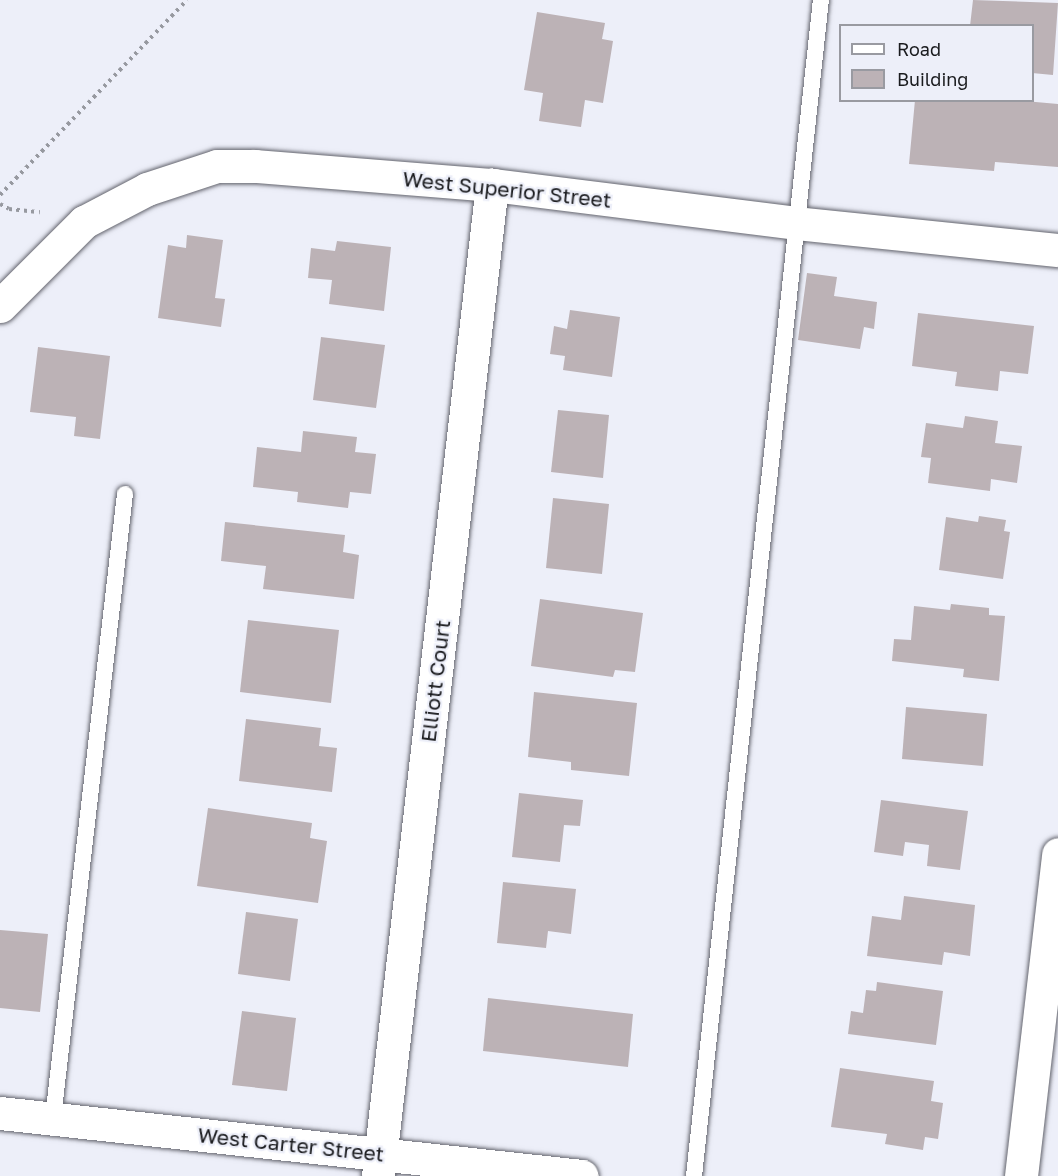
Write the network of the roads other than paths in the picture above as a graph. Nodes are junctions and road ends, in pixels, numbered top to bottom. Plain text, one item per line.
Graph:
1 (821, 0) edge
2 (492, 185) junction
3 (796, 223) junction
4 (1058, 250) edge
5 (0, 306) edge
6 (125, 494) dead end
7 (1058, 854) edge
8 (0, 1113) edge
9 (53, 1118) junction
10 (379, 1165) edge
11 (582, 1176) edge
12 (694, 1176) edge
13 (1021, 1176) edge

1 - 3 lane
2 - 3 street, West Superior Street
2 - 5 street, West Superior Street
2 - 10 street, Elliott Court
3 - 4 street, West Superior Street
3 - 12 lane
6 - 9 lane
7 - 13 street
8 - 9 street, West Carter Street
9 - 10 street, West Carter Street
10 - 11 street, West Carter Street

